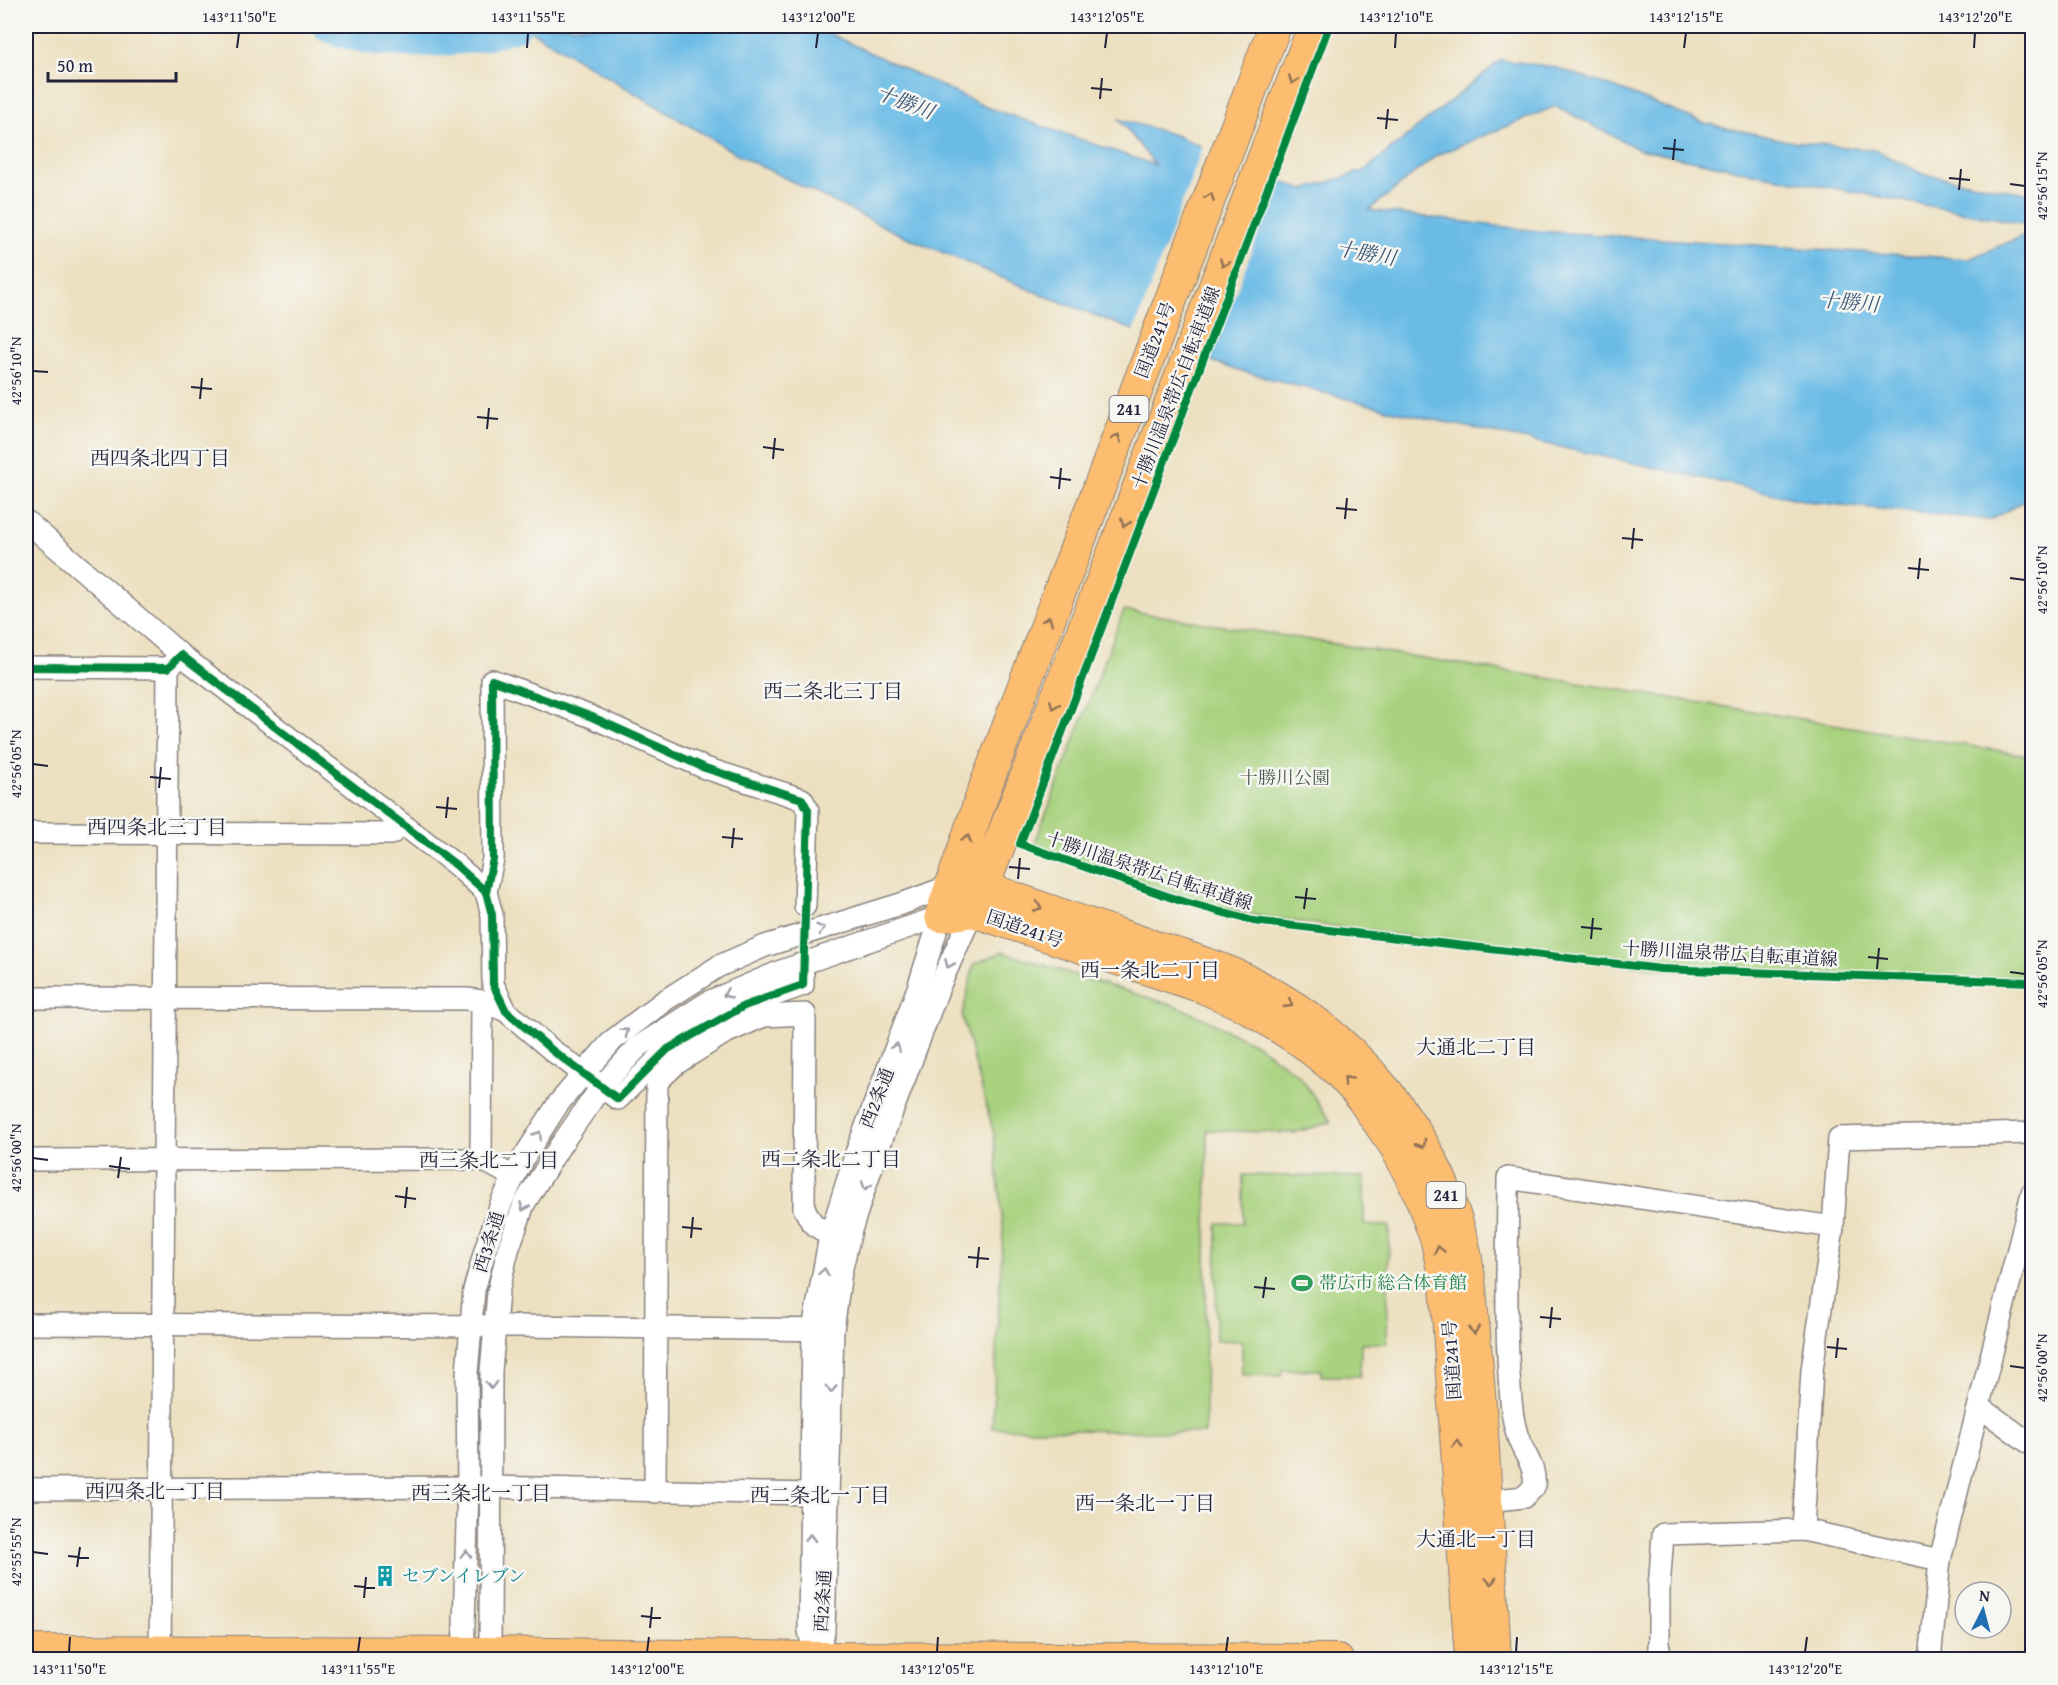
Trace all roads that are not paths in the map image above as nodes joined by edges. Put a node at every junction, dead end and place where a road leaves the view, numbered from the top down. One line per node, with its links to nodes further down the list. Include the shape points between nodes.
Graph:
1 (1275, 26): 9 (highway, 国道241号 / 241, one-way to 1, via 983,793)
2 (1314, 26): 11 (highway, 国道241号 / 241, one-way to 11)
3 (26, 521): 4 (street)
4 (175, 662): 5 (street); 6 (street); 8 (street)
5 (26, 667)
6 (403, 825): 8 (street, via 391,834); 10 (street)
7 (26, 833): 8 (street)
8 (166, 833): 16 (street)
9 (952, 885): 11 (highway); 13 (highway, 国道241号 / 241); 19 (street, 西3条通, one-way to 9, via 613,1040 719,966 765,946)
10 (486, 892): 12 (street, via 493,859 492,680 592,717 705,768 802,799 808,810); 18 (street, via 492,915 493,984)
11 (978, 899): 13 (highway, 国道241号 / 241); 35 (street, 西2条通, one-way to 35, via 939,987 858,1210); 44 (highway, 国道241号 / 241, one-way to 44, via 1201,963 1256,984 1315,1021 1378,1079 1432,1161 1462,1240 1478,1366); 52 (highway, 国道241号 / 241, one-way to 11, via 1446,1284 1437,1240 1420,1194 1396,1147 1337,1070 1304,1043 1246,1006)
12 (805, 906)
13 (941, 916): 20 (street, 西3条通, one-way to 20, via 781,971 708,1002 638,1047); 28 (street, 西2条通, one-way to 13)
14 (803, 974): 20 (street, via 803,985 744,1006 668,1049 618,1099)
15 (26, 998): 16 (street)
16 (166, 999): 17 (street); 24 (street)
17 (482, 1001): 18 (street); 22 (street)
18 (506, 1011): 19 (street)
19 (584, 1073): 20 (street); 25 (street, 西3条通, one-way to 19, via 558,1104)
20 (602, 1088): 33 (street, 西3条通, one-way to 33, via 524,1204 508,1250)
21 (2032, 1133): 27 (street, via 1839,1137)
22 (481, 1159): 24 (street); 25 (street)
23 (26, 1160): 24 (street)
24 (165, 1160): 31 (street)
25 (514, 1177): 32 (street, 西3条通, via 486,1247 474,1290)
26 (2032, 1192): 29 (street)
27 (1833, 1227): 44 (street, via 1508,1179 1511,1402 1520,1443 1535,1475 1534,1487 1524,1497); 45 (street, via 1812,1370)
28 (830, 1236): 34 (street, via 812,1223 804,1208 806,1014 764,1016 723,1034 677,1063 657,1082); 35 (street, 西2条通, one-way to 28)
29 (2025, 1259): 36 (street)
30 (26, 1324): 31 (street)
31 (164, 1325): 32 (street); 41 (street)
32 (470, 1326): 33 (street); 38 (street, 西3条通)
33 (494, 1326): 34 (street); 39 (street, 西3条通, one-way to 39)
34 (655, 1329): 35 (street); 42 (street)
35 (823, 1330): 43 (street, 西2条通); 50 (street, 西2条通, one-way to 50, via 824,1631)
36 (1980, 1407): 37 (street); 46 (street)
37 (2032, 1445)
38 (468, 1487): 39 (street); 41 (street); 49 (street, 西3条通, one-way to 38)
39 (490, 1487): 42 (street); 49 (street, 西3条通)
40 (26, 1489): 41 (street)
41 (163, 1490): 48 (street)
42 (655, 1492): 43 (street)
43 (810, 1494): 50 (street, 西2条通, one-way to 43, via 808,1631)
44 (1486, 1501): 53 (highway, 国道241号 / 241, one-way to 53)
45 (1803, 1530): 46 (street); 54 (street, via 1663,1534)
46 (1940, 1560): 55 (street)
47 (26, 1651): 48 (highway)
48 (160, 1656): 49 (highway)
49 (476, 1657): 50 (highway)
50 (816, 1659): 51 (highway)
51 (1337, 1659)
52 (1471, 1659)
53 (1495, 1659)
54 (1659, 1659)
55 (1930, 1659)

